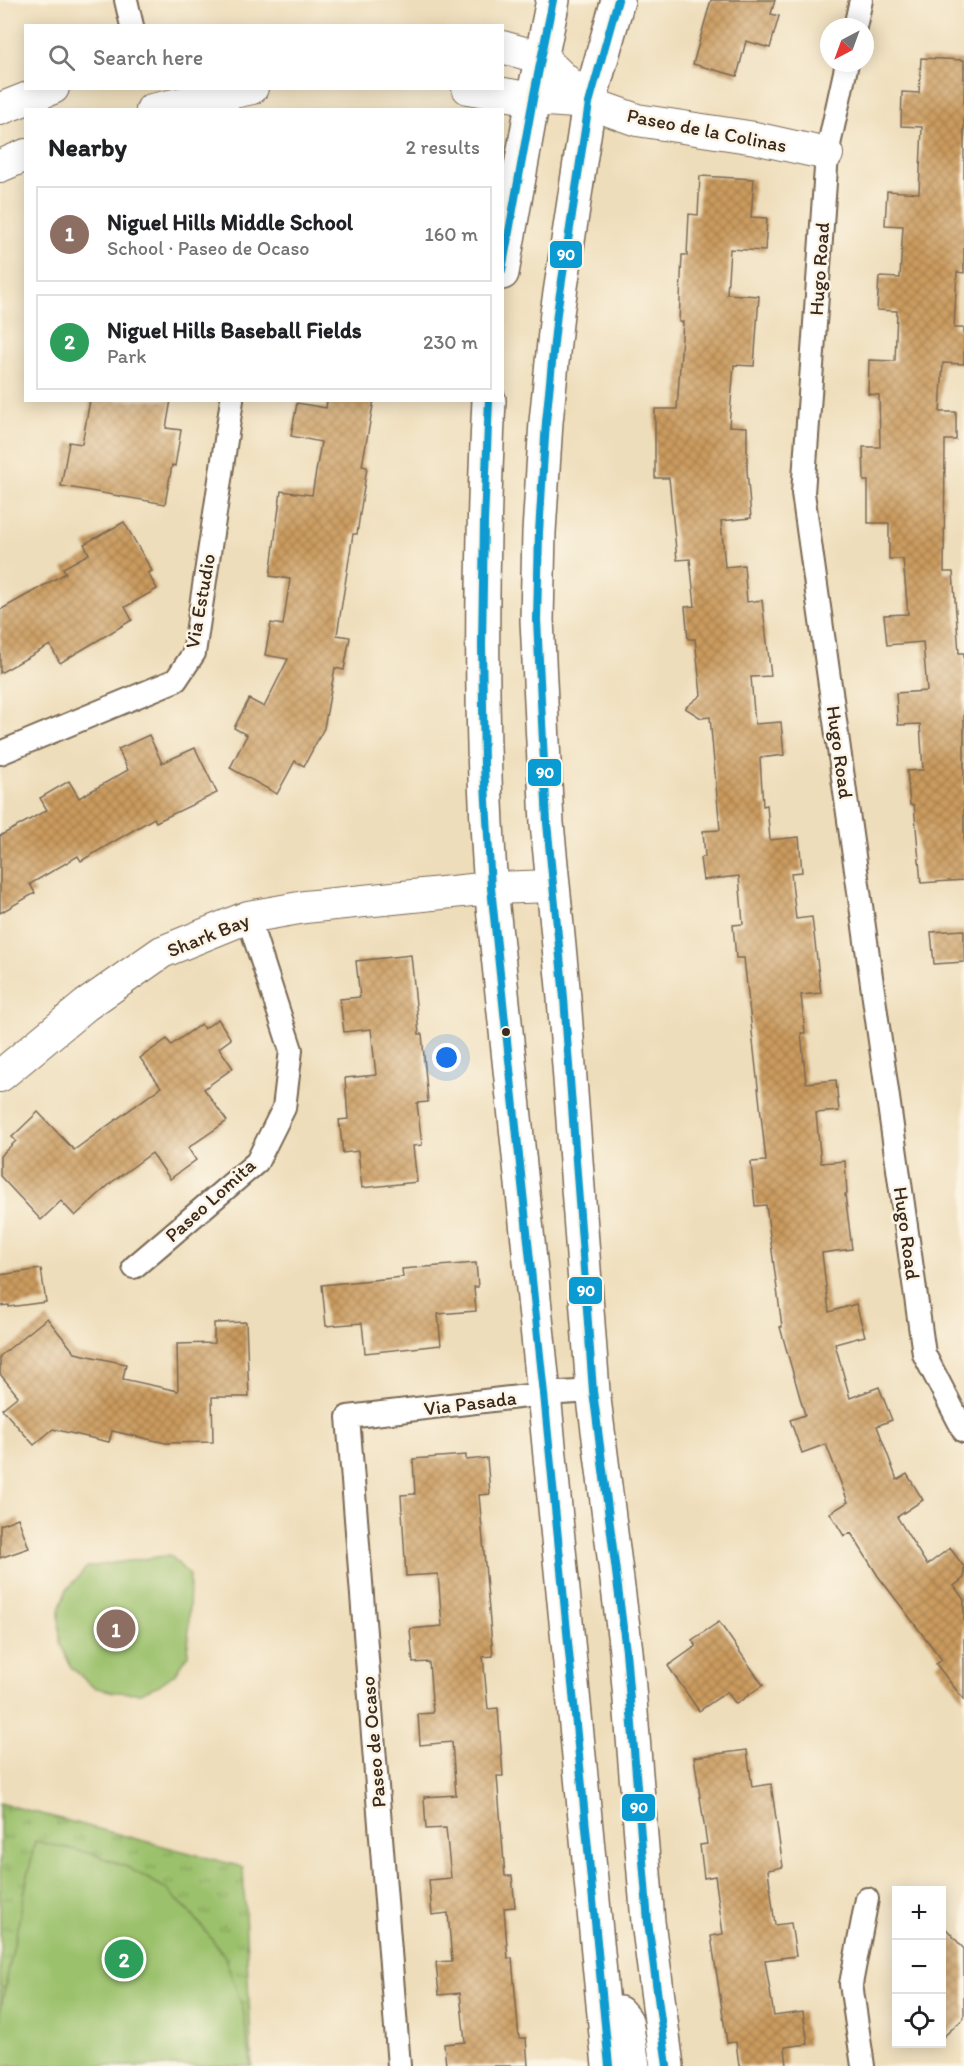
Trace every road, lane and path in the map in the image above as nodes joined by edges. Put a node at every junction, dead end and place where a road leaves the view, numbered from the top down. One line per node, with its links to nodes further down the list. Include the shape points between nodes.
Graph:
1 (126, 0): 6 (street)
2 (553, 0): 8 (main road)
3 (618, 0): 15 (main road)
4 (861, 0): 5 (street)
5 (857, 18)
6 (132, 24)
7 (504, 48): 8 (street)
8 (542, 57): 14 (main road); 15 (street, Paseo de la Colinas)
9 (845, 72): 19 (street, Hugo Road)
10 (48, 90): 18 (street)
11 (147, 90): 16 (street)
12 (243, 90): 17 (street)
13 (480, 90): 14 (street, Paseo de la Colinas)
14 (533, 99): 15 (street, Paseo de la Colinas); 22 (main road)
15 (589, 103): 19 (street, Paseo de la Colinas, via 637,120 755,138); 26 (main road, via 557,313 539,532 541,727)
16 (151, 108)
17 (161, 108)
18 (0, 109)
19 (827, 154): 34 (street, Hugo Road, via 803,493 924,1354)
20 (24, 156): 21 (street)
21 (0, 166)
22 (504, 262)
23 (232, 402): 25 (street, Via Estudio, via 194,653 176,680)
24 (489, 402): 27 (main road, via 482,610)
25 (0, 753)
26 (553, 886): 27 (street, Shark Bay); 31 (main road)
27 (491, 888): 28 (street, Shark Bay); 32 (main road)
28 (248, 916): 29 (street, Shark Bay, via 162,952 86,1005); 30 (street, Paseo Lomita, via 291,1050 284,1108 257,1162)
29 (0, 1076)
30 (134, 1267)
31 (593, 1391): 32 (street, Via Pasada); 40 (main road, via 626,1651 648,1922)
32 (544, 1394): 33 (street, Via Pasada); 36 (main road)
33 (348, 1417): 37 (street, Paseo de Ocaso)
34 (964, 1431)
35 (867, 1899): 41 (street, via 851,1984)
36 (602, 2004): 38 (main road); 39 (main road, via 615,2009 626,2021)
37 (399, 2066)
38 (609, 2066)
39 (633, 2066)
40 (667, 2066)
41 (862, 2066)

